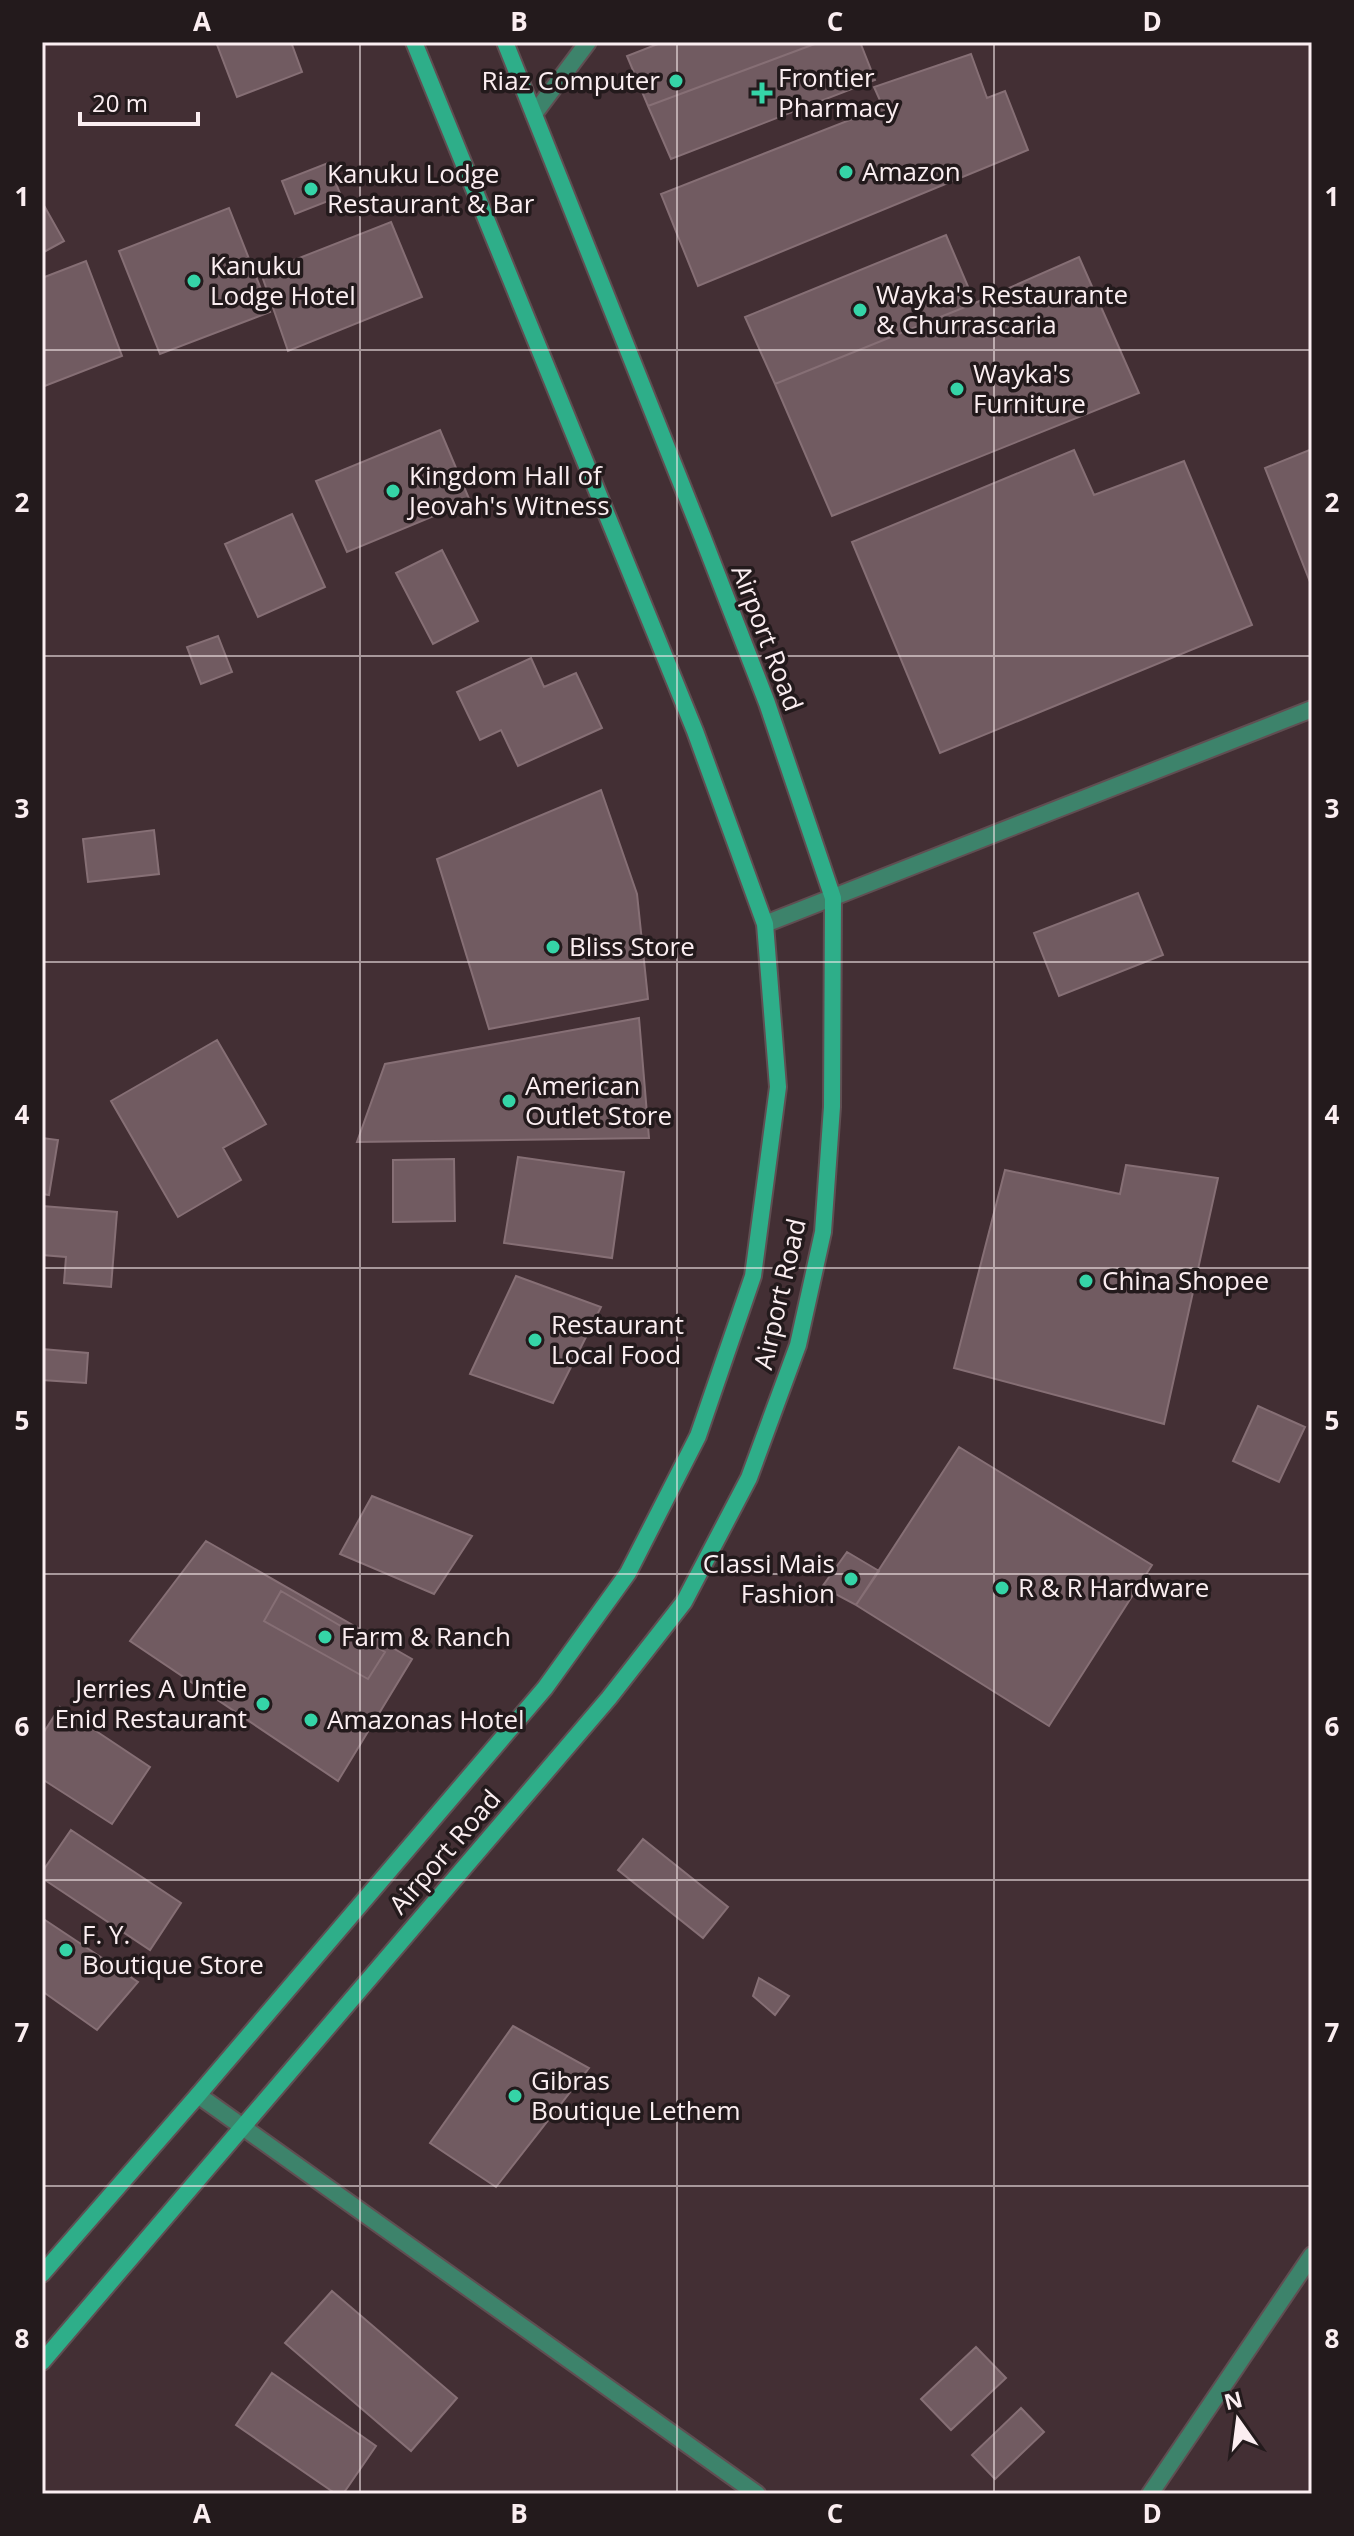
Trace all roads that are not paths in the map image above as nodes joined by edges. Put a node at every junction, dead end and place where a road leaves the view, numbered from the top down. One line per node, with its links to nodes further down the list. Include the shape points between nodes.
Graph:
1 (414, 42): 7 (street, Airport Road, via 695,731)
2 (505, 42): 4 (street, Airport Road)
3 (588, 42): 4 (street)
4 (534, 114): 6 (street, Airport Road, via 756,675)
5 (1312, 709): 6 (street)
6 (833, 898): 7 (street); 9 (street, Airport Road, via 832,1107 823,1232 798,1345 749,1478 684,1602 609,1698)
7 (765, 924): 8 (street, Airport Road, via 778,1087 753,1276 698,1436 628,1573 545,1688)
8 (198, 2095): 9 (street); 11 (street, Airport Road)
9 (241, 2126): 12 (street, Airport Road); 13 (street)
10 (1312, 2255): 14 (street)
11 (42, 2274)
12 (42, 2362)
13 (757, 2494)
14 (1150, 2494)

